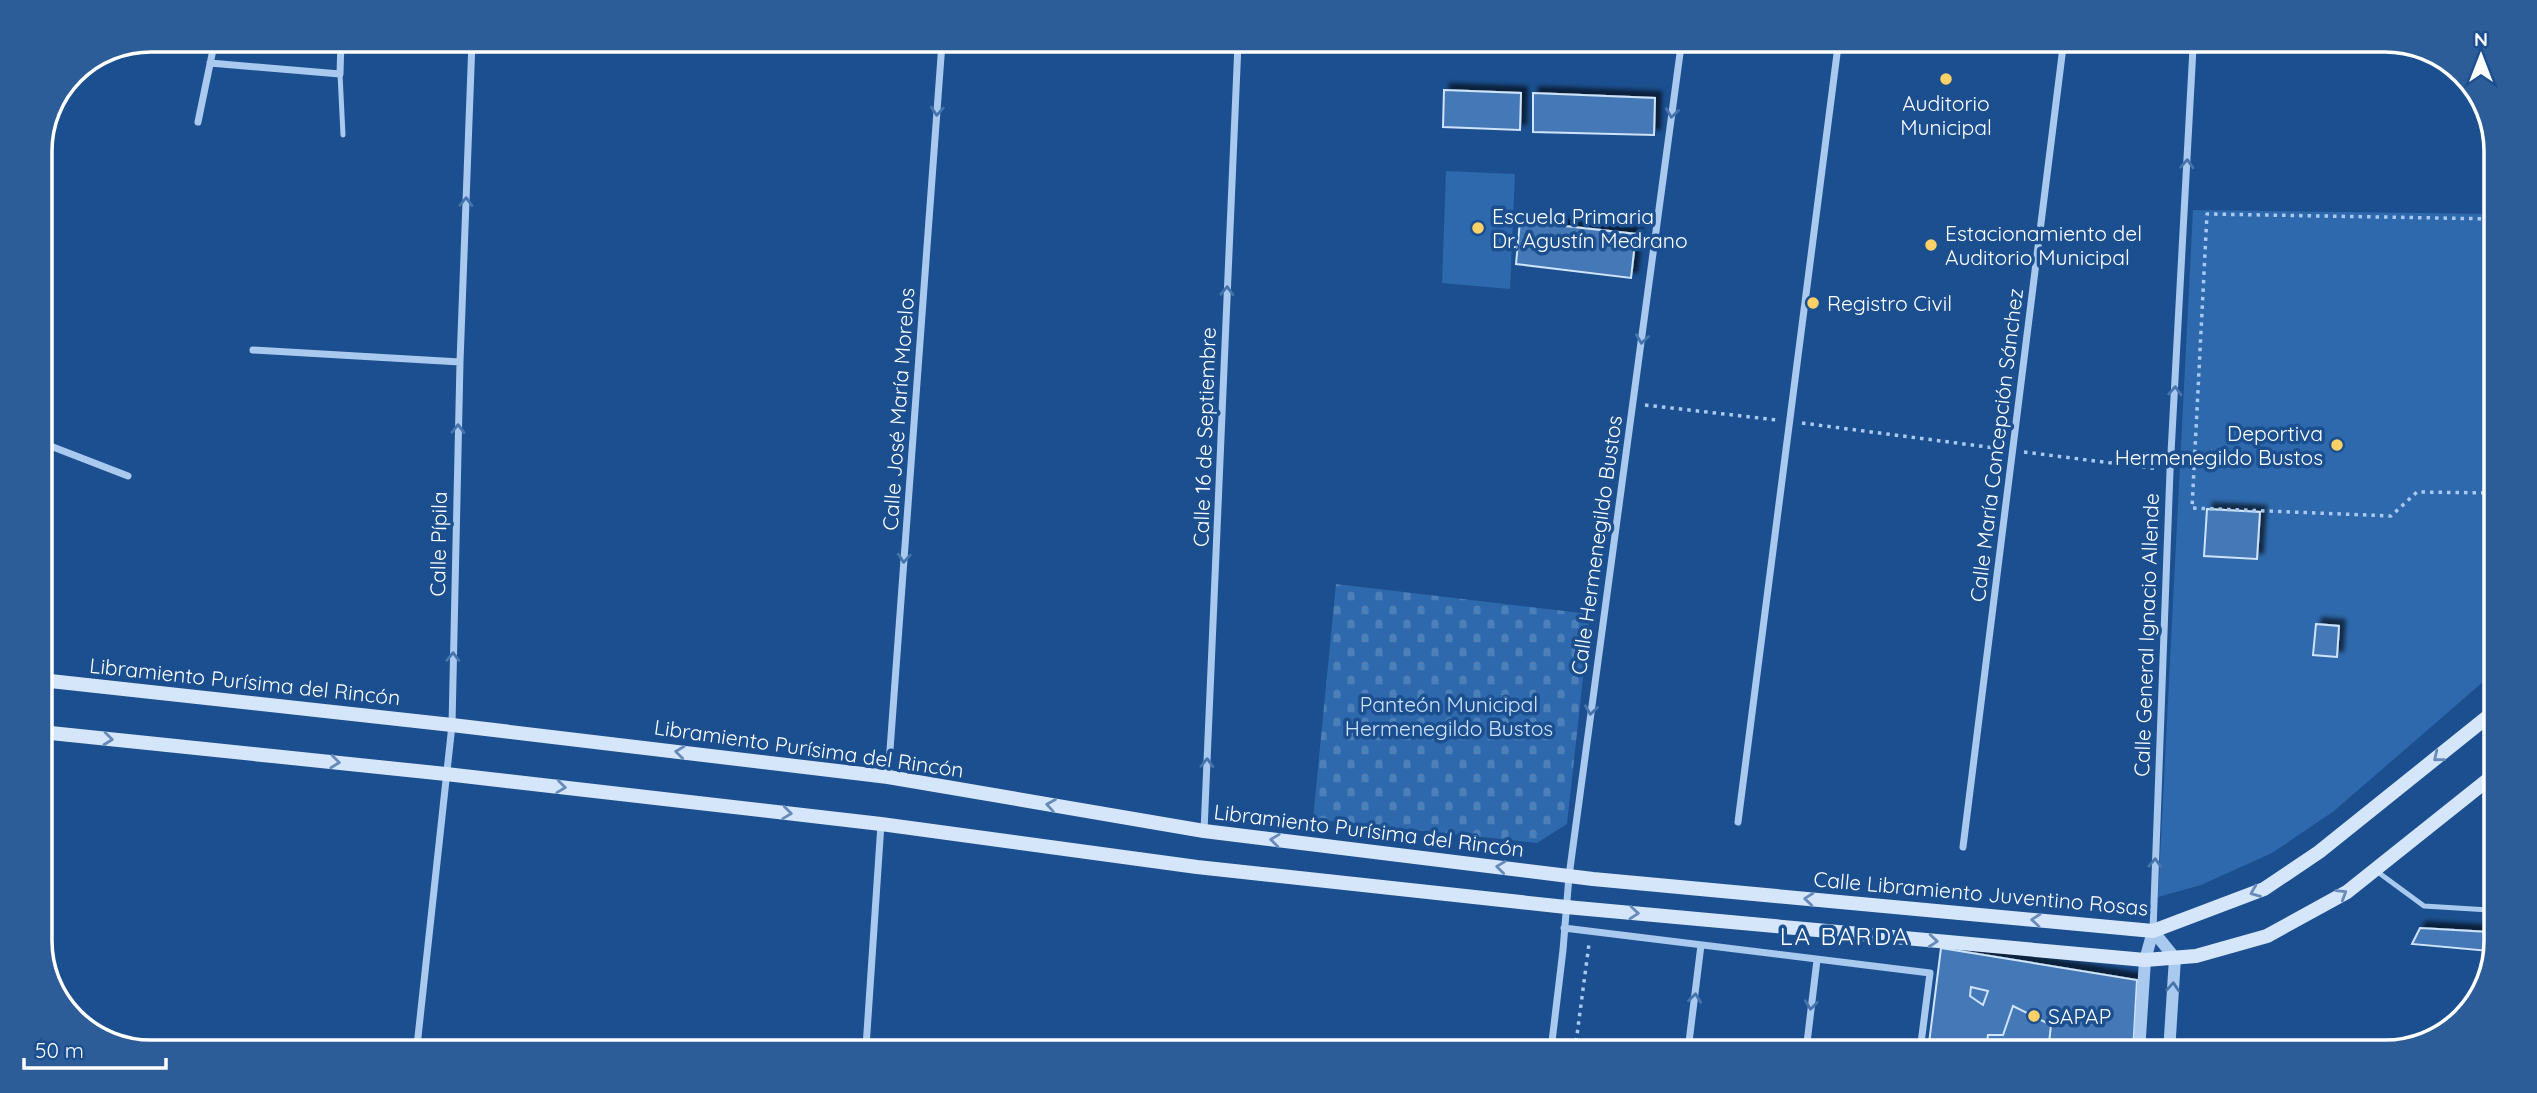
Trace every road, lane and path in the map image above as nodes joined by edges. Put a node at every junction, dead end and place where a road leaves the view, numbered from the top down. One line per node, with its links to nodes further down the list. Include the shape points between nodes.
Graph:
1 (212, 52): 10 (street)
2 (341, 52): 11 (street)
3 (472, 52): 16 (street, Calle Pípila, one-way to 3)
4 (941, 52): 29 (street, Calle José María Morelos, one-way to 29)
5 (1238, 52): 33 (street, Calle 16 de Septiembre, one-way to 5)
6 (1680, 52): 17 (street, Calle Hermenegildo Bustos, one-way to 17)
7 (1837, 52): 18 (street)
8 (2062, 52): 20 (street, Calle María Concepción Sánchez)
9 (2193, 52): 21 (street, Calle General Ignacio Allende, one-way to 9)
10 (210, 62): 11 (street); 12 (street)
11 (340, 74): 13 (lane)
12 (198, 122)
13 (343, 135)
14 (2484, 219): 23 (path, via 2207,214 2192,508 2391,516 2417,492)
15 (253, 349): 16 (street)
16 (460, 362): 26 (street, Calle Pípila, one-way to 16)
17 (1633, 404): 18 (path); 36 (street, Calle Hermenegildo Bustos, one-way to 36)
18 (1790, 421): 20 (path); 31 (street)
19 (53, 447): 22 (street)
20 (2013, 450): 21 (path); 34 (street, Calle María Concepción Sánchez)
21 (2170, 471): 40 (street, Calle General Ignacio Allende, one-way to 21)
22 (128, 476)
23 (2484, 493)
24 (53, 681): 26 (main road, Libramiento Purísima del Rincón)
25 (2484, 720): 40 (main road, Calle Libramiento Juventino Rosas, one-way to 40, via 2319,852 2264,889)
26 (452, 725): 28 (street, Calle Pípila); 29 (main road, Libramiento Purísima del Rincón, one-way to 26)
27 (53, 733): 28 (main road, one-way to 28)
28 (446, 774): 32 (main road, one-way to 32); 46 (street, Calle Pípila)
29 (888, 777): 33 (main road, Libramiento Purísima del Rincón, one-way to 29)
30 (2484, 783): 35 (main road)
31 (1738, 822)
32 (881, 824): 37 (main road, via 1197,867); 47 (street)
33 (1204, 831): 36 (main road, Libramiento Purísima del Rincón, one-way to 33)
34 (1964, 847)
35 (2375, 870): 38 (lane, via 2424,906); 43 (main road, one-way to 35, via 2267,936 2347,892)
36 (1569, 876): 37 (street, Calle Hermenegildo Bustos); 40 (main road, Calle Libramiento Juventino Rosas, one-way to 36)
37 (1566, 908): 39 (street, Calle Hermenegildo Bustos); 45 (main road, one-way to 45)
38 (2484, 909)
39 (1564, 928): 41 (street); 48 (street, Calle Hermenegildo Bustos)
40 (2153, 931): 43 (street); 45 (street)
41 (1591, 932): 42 (street); 49 (path)
42 (1701, 945): 44 (street); 50 (street, one-way to 42)
43 (2175, 958): 45 (main road); 54 (street, one-way to 43)
44 (1817, 960): 51 (street, one-way to 51); 52 (street, via 1930,974)
45 (2145, 960): 53 (street)
46 (418, 1040)
47 (866, 1040)
48 (1552, 1040)
49 (1576, 1040)
50 (1689, 1040)
51 (1807, 1040)
52 (1921, 1040)
53 (2140, 1040)
54 (2170, 1040)

